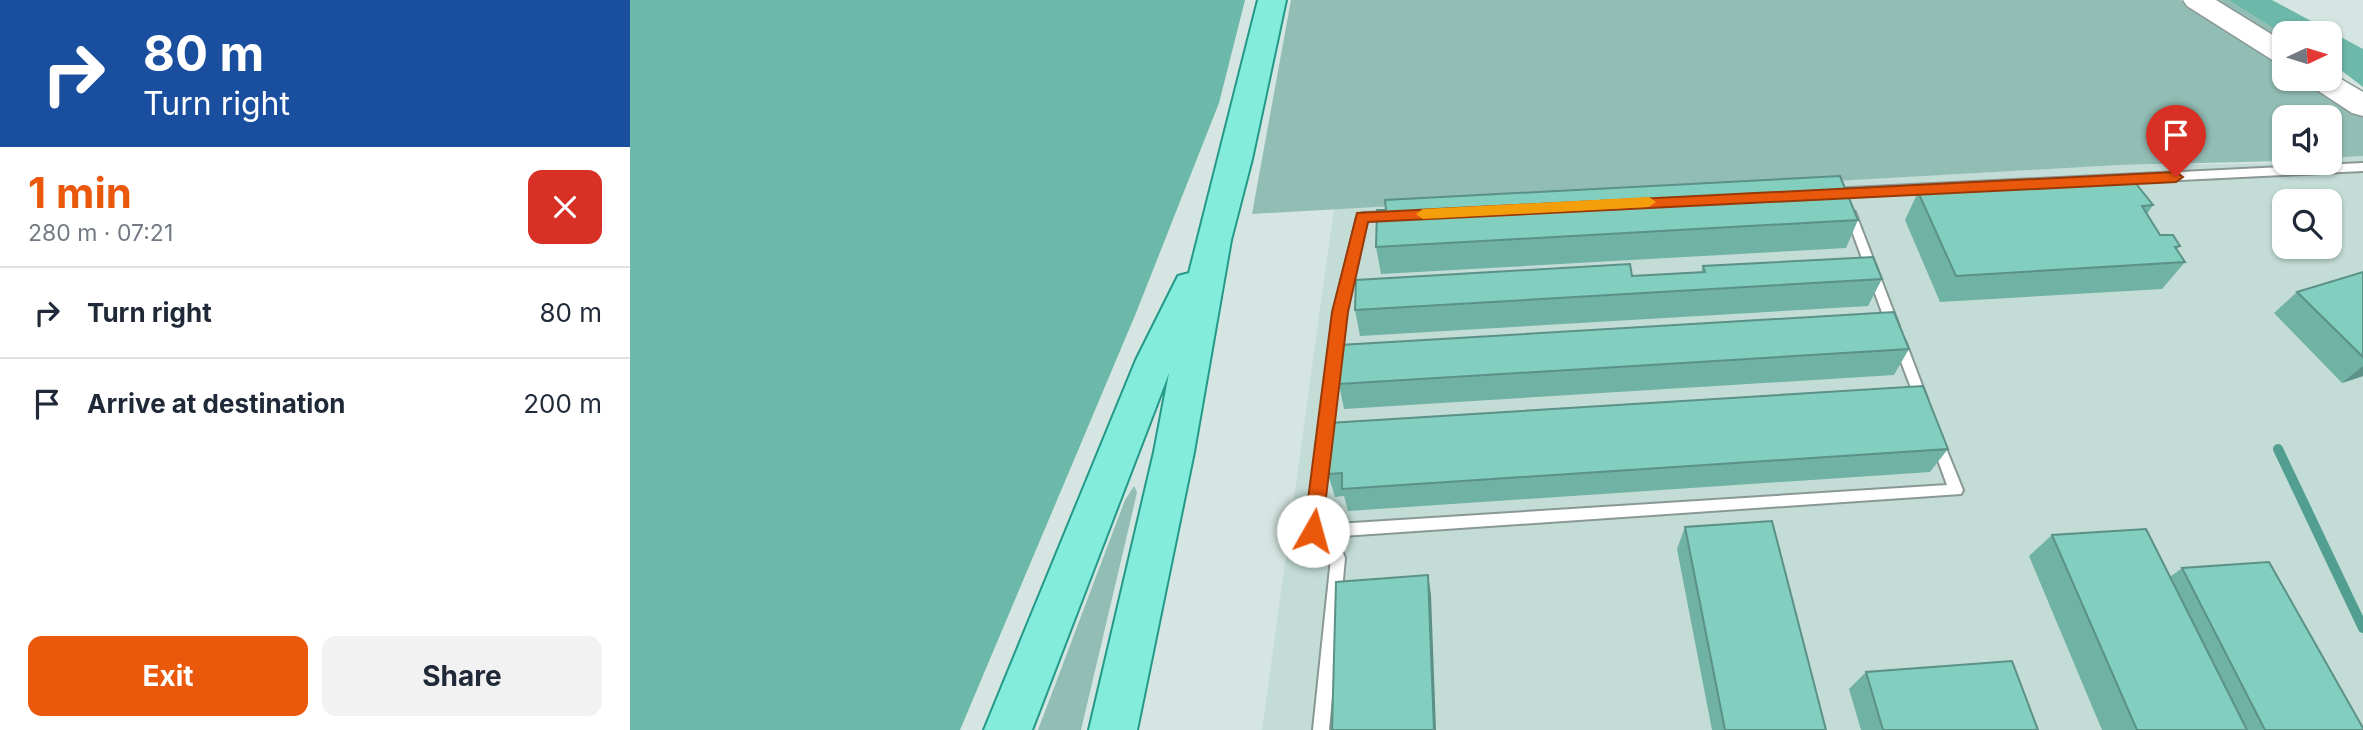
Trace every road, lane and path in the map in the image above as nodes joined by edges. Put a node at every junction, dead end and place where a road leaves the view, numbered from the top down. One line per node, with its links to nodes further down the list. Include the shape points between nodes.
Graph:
1 (1272, 0): 10 (main road)
2 (2197, 0): 3 (street)
3 (2272, 47)
4 (2340, 91): 5 (street)
5 (2363, 106)
6 (2363, 167): 7 (lane)
7 (1842, 192): 8 (lane); 9 (lane, via 1956,490 1313,531 1340,312 1362,217)
8 (1815, 193)
9 (1404, 215)
10 (1213, 240): 12 (main road, via 1155,360); 13 (main road, via 1174,452)
11 (1338, 558): 14 (lane)
12 (1008, 730)
13 (1113, 730)
14 (1321, 730)

